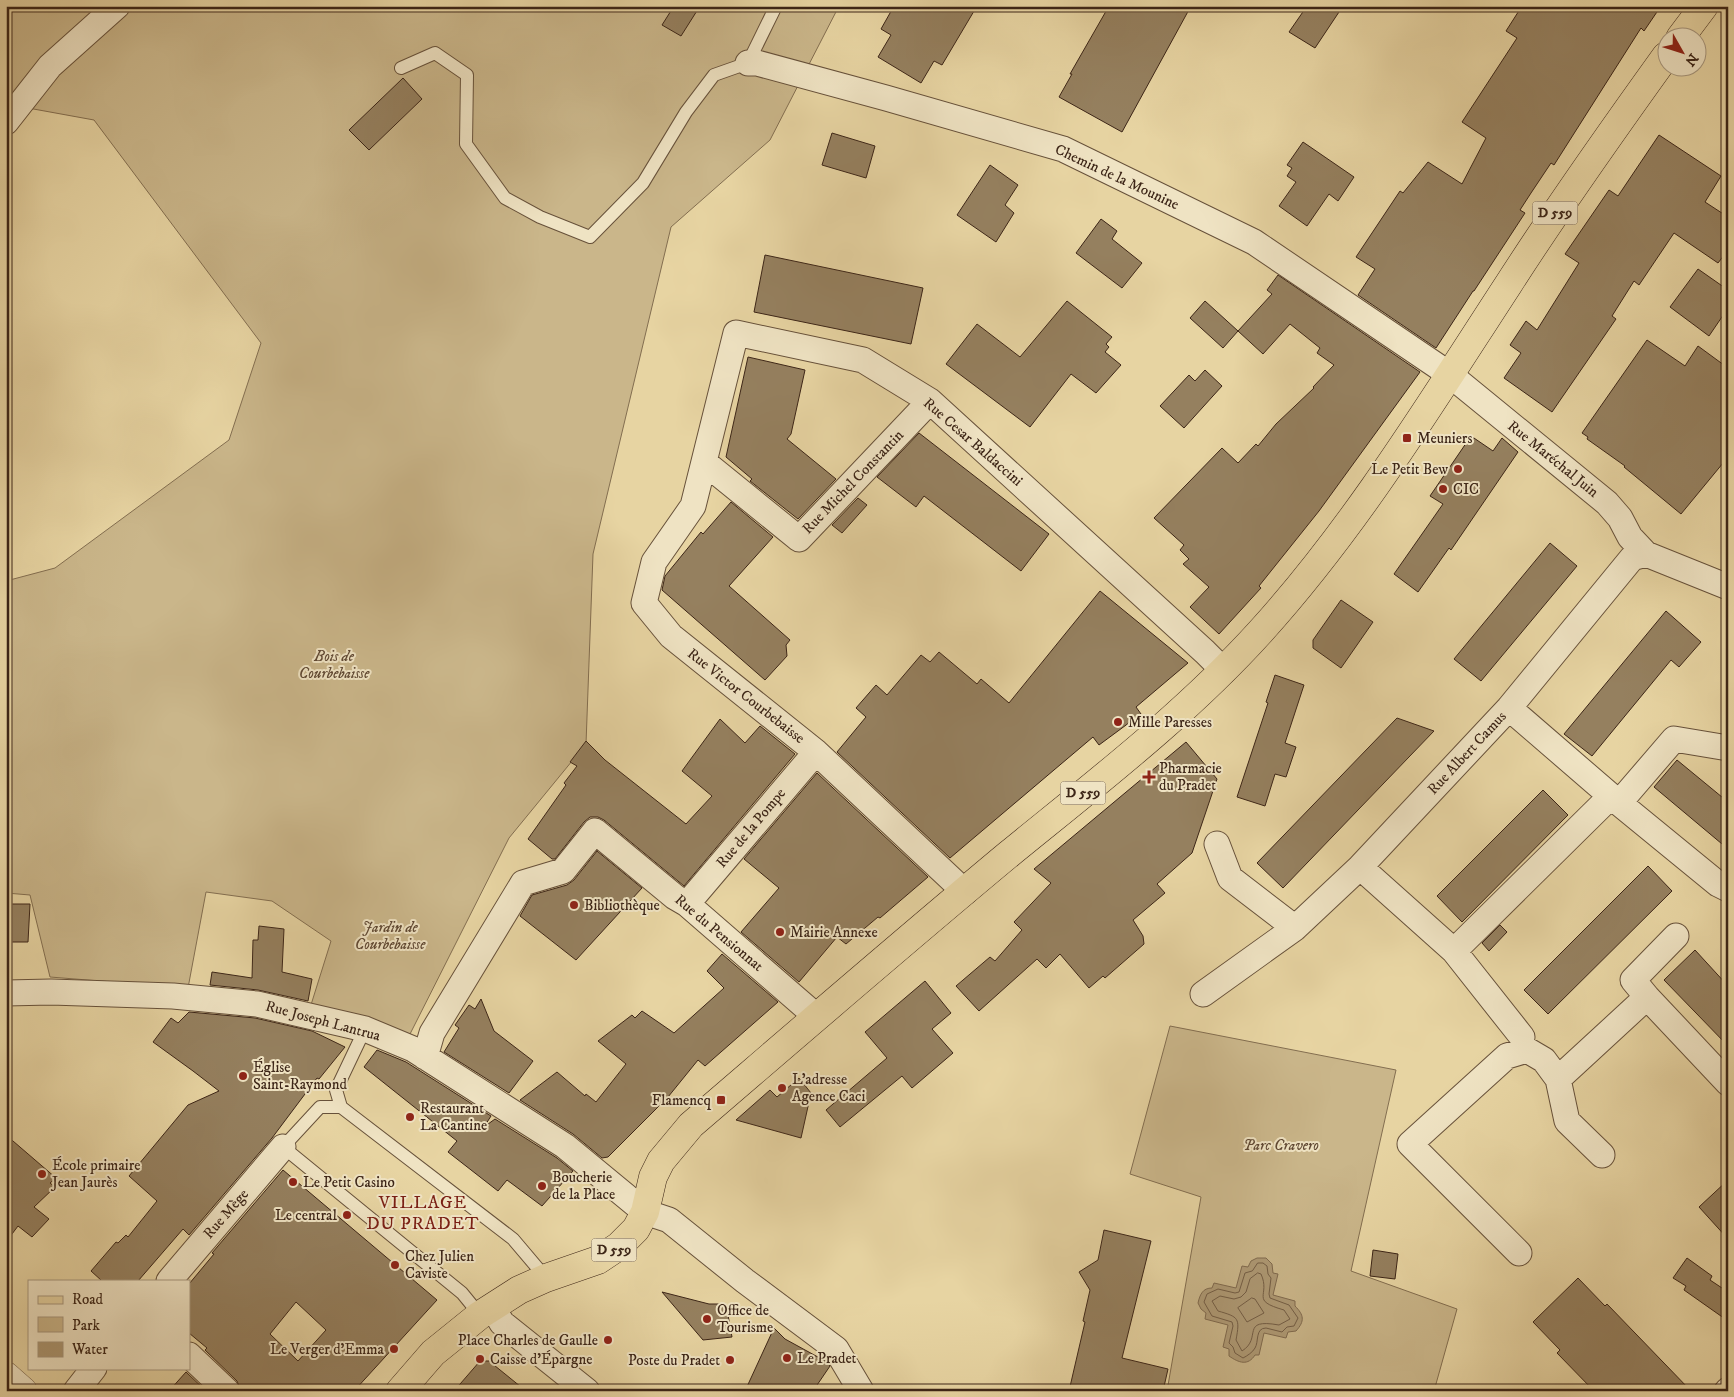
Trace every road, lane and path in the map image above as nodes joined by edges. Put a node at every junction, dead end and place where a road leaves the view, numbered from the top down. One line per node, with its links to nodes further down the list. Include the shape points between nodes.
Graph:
1 (117, 6): 8 (street, via 50,66)
2 (776, 6): 5 (lane)
3 (1704, 6): 4 (main road)
4 (1688, 28)
5 (748, 63): 6 (lane, via 714,75 686,112 643,183 590,237 540,217 505,198 466,144 467,75 436,53); 9 (street, Chemin de la Mounine, via 886,98 1063,149 1254,242)
6 (401, 68)
7 (1656, 70): 9 (main road, D 559, via 1576,182)
8 (6, 122)
9 (1450, 374): 12 (street, Rue Maréchal Juin, via 1607,503); 14 (main road, D 559, via 1318,562)
10 (930, 401): 11 (street, Rue Michel Constantin, via 798,539); 11 (street, Rue Cesar Baldaccini, via 863,360 736,333); 14 (street, Rue Cesar Baldaccini)
11 (704, 462): 17 (street, Rue Victor Courbebaisse, via 693,506 654,562 644,603 671,636)
12 (1646, 554): 13 (street); 15 (street, Rue Albert Camus, via 1632,558)
13 (1728, 587)
14 (1224, 671): 22 (main road, D 559, via 1167,724)
15 (1509, 708): 18 (street); 20 (street, Rue Albert Camus)
16 (1728, 748): 18 (street, via 1674,739)
17 (816, 752): 22 (street, Rue Victor Courbebaisse); 23 (street, Rue de la Pompe)
18 (1615, 799): 21 (street); 26 (street)
19 (1217, 844): 24 (street, via 1230,878)
20 (1360, 867): 24 (street, Rue Albert Camus); 26 (street)
21 (1728, 889)
22 (964, 892): 30 (main road, D 559)
23 (687, 904): 30 (street, Rue du Pensionnat); 33 (street, Rue du Pensionnat, via 595,831 563,871 523,883)
24 (1295, 928): 28 (street, Rue Albert Camus)
25 (1676, 936): 29 (street, via 1633,980)
26 (1454, 951): 32 (street)
27 (6, 993): 31 (street, Rue Joseph Lantrua, via 173,996 257,1004)
28 (1203, 994)
29 (1647, 997): 34 (street); 35 (street)
30 (817, 1017): 39 (main road, D 559, via 691,1125 661,1161 653,1177)
31 (365, 1029): 33 (street, Rue Joseph Lantrua); 36 (lane, via 336,1090)
32 (1525, 1043): 34 (street, via 1544,1060); 40 (street, via 1410,1144)
33 (419, 1053): 39 (street, Rue Joseph Lantrua, via 565,1146)
34 (1558, 1079): 38 (street, via 1567,1121)
35 (1728, 1083)
36 (341, 1107): 37 (lane, via 320,1107); 41 (lane, via 513,1239)
37 (283, 1147): 42 (street, Rue Mège); 43 (lane)
38 (1602, 1155)
39 (645, 1212): 41 (main road, D 559, via 636,1229 612,1251 598,1260); 52 (street, via 669,1220 745,1282 836,1349)
40 (1519, 1253)
41 (546, 1278): 43 (main road, D 559)
42 (169, 1280)
43 (486, 1311): 50 (main road, D 559, via 433,1353); 51 (street)
44 (190, 1356): 49 (street)
45 (92, 1370): 48 (street)
46 (6, 1376): 47 (street)
47 (23, 1391)
48 (76, 1391)
49 (227, 1391)
50 (400, 1391)
51 (587, 1391)
52 (861, 1391)

